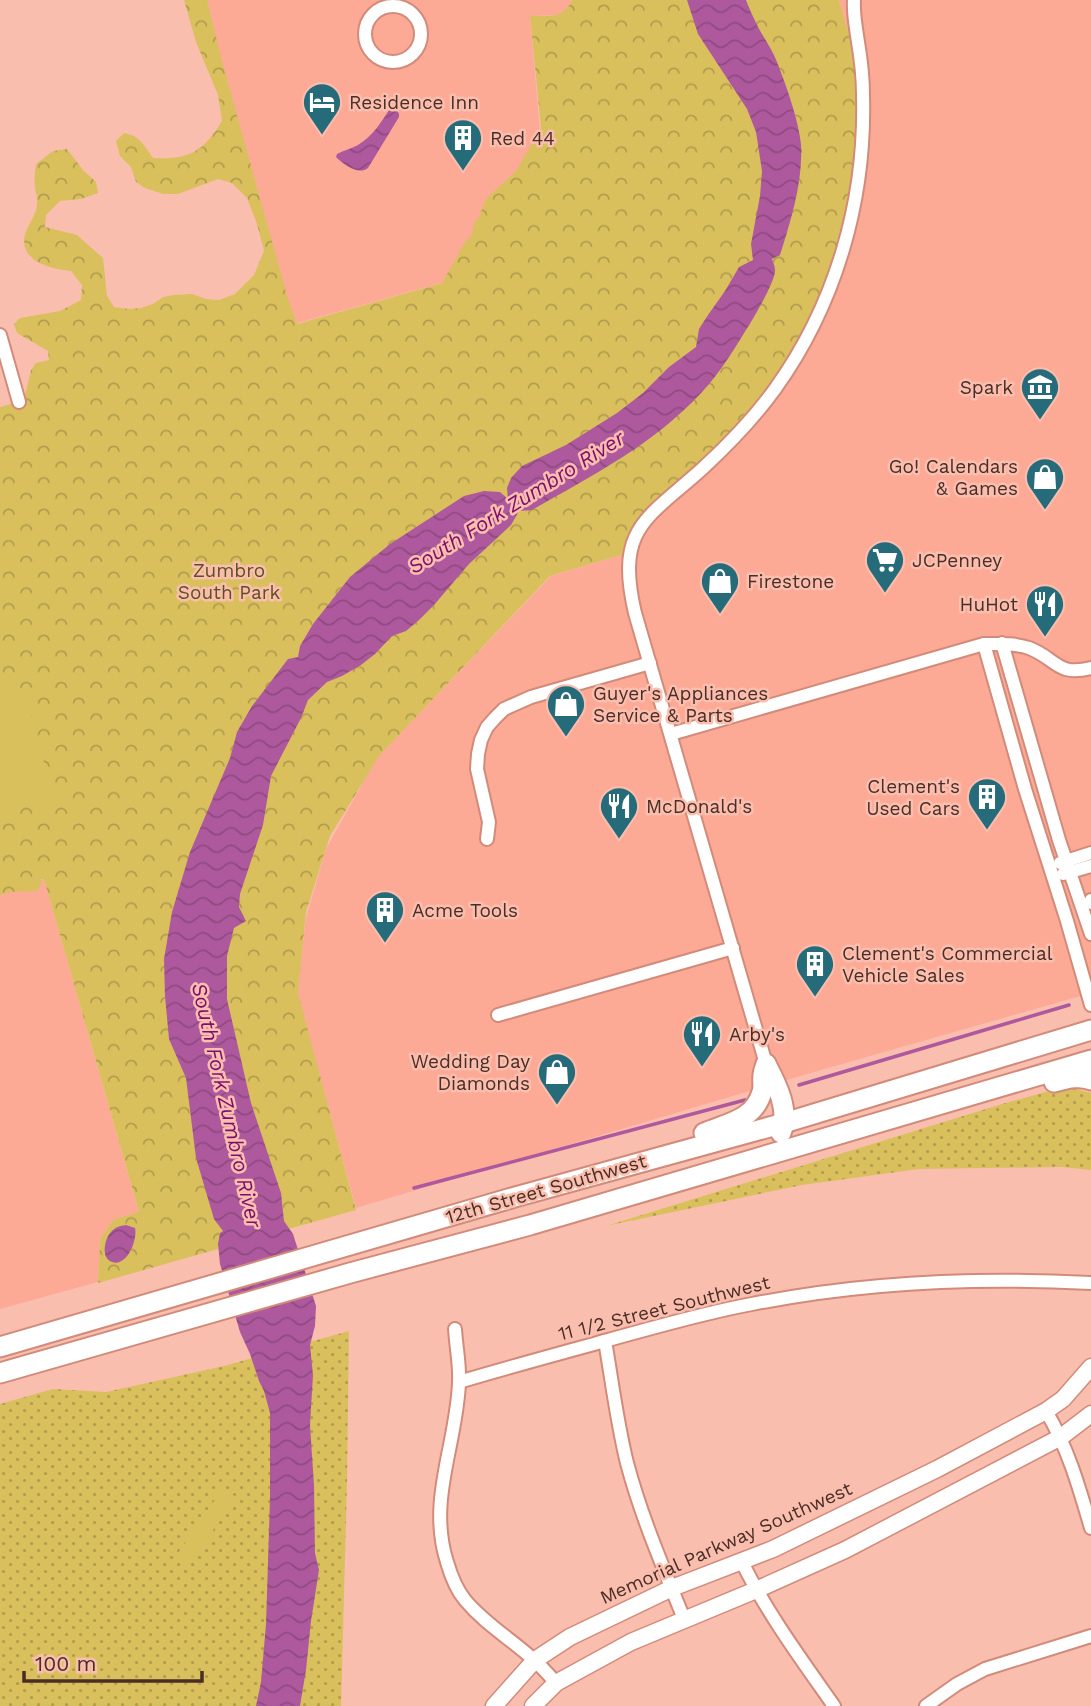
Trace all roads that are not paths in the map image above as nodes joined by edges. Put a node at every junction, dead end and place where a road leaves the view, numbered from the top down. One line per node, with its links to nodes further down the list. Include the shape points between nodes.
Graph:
1 (370, 0): 4 (street)
2 (854, 0): 9 (street, via 863,94 862,159 840,257 825,300 774,390 725,448 659,504 639,529 629,574)
3 (401, 4): 4 (street); 4 (street, via 416,18 421,34 411,55 396,62 378,58 367,45 365,28)
4 (373, 14)
5 (0, 335): 6 (street)
6 (19, 402)
7 (1002, 643): 8 (street); 10 (street, via 1031,649 1066,671); 14 (street)
8 (984, 644): 11 (street); 16 (street)
9 (650, 663): 11 (street); 12 (street, via 531,697 495,718 487,727 477,769 489,822)
10 (1091, 668)
11 (671, 734): 18 (street)
12 (487, 839)
13 (1091, 853): 14 (street)
14 (1069, 866): 15 (street); 16 (street); 17 (street)
15 (1091, 866)
16 (1051, 872): 19 (street)
17 (1091, 933)
18 (733, 948): 20 (street); 23 (street)
19 (1091, 1006)
20 (498, 1015)
21 (1091, 1030): 27 (main road, 12th Street Southwest)
22 (1091, 1060): 24 (main road, 12th Street Southwest)
23 (766, 1064): 26 (main road); 29 (main road, via 761,1096 748,1115)
24 (1026, 1078): 25 (main road, via 1045,1083); 30 (main road, 12th Street Southwest)
25 (1091, 1080)
26 (779, 1088): 27 (main road, via 797,1105 841,1098); 28 (main road)
27 (856, 1101): 28 (main road, 12th Street Southwest)
28 (784, 1123): 29 (main road, 12th Street Southwest); 30 (main road, via 774,1140)
29 (636, 1163): 34 (main road, 12th Street Southwest)
30 (695, 1176): 36 (main road, 12th Street Southwest)
31 (1091, 1283): 33 (street, 11 1/2 Street Southwest, via 948,1282 853,1289 753,1304)
32 (455, 1329): 37 (street)
33 (606, 1341): 37 (street, 11 1/2 Street Southwest); 43 (street, via 627,1464)
34 (0, 1347)
35 (1091, 1367): 38 (street, Memorial Parkway Southwest)
36 (0, 1373)
37 (459, 1382): 47 (street, via 440,1506 444,1552 463,1599)
38 (1046, 1411): 40 (street); 42 (street, Memorial Parkway Southwest)
39 (1091, 1414): 40 (street)
40 (1061, 1437): 41 (street); 44 (street, via 845,1550)
41 (1091, 1528)
42 (742, 1562): 43 (street, Memorial Parkway Southwest); 44 (street)
43 (671, 1588): 45 (street); 47 (street, Memorial Parkway Southwest, via 570,1637)
44 (756, 1590): 45 (street); 51 (street)
45 (684, 1619): 48 (street)
46 (1091, 1636): 52 (street, via 985,1669)
47 (535, 1660): 48 (street); 49 (street, Memorial Parkway Southwest)
48 (556, 1683): 50 (street)
49 (494, 1706)
50 (533, 1706)
51 (834, 1706)
52 (926, 1706)

